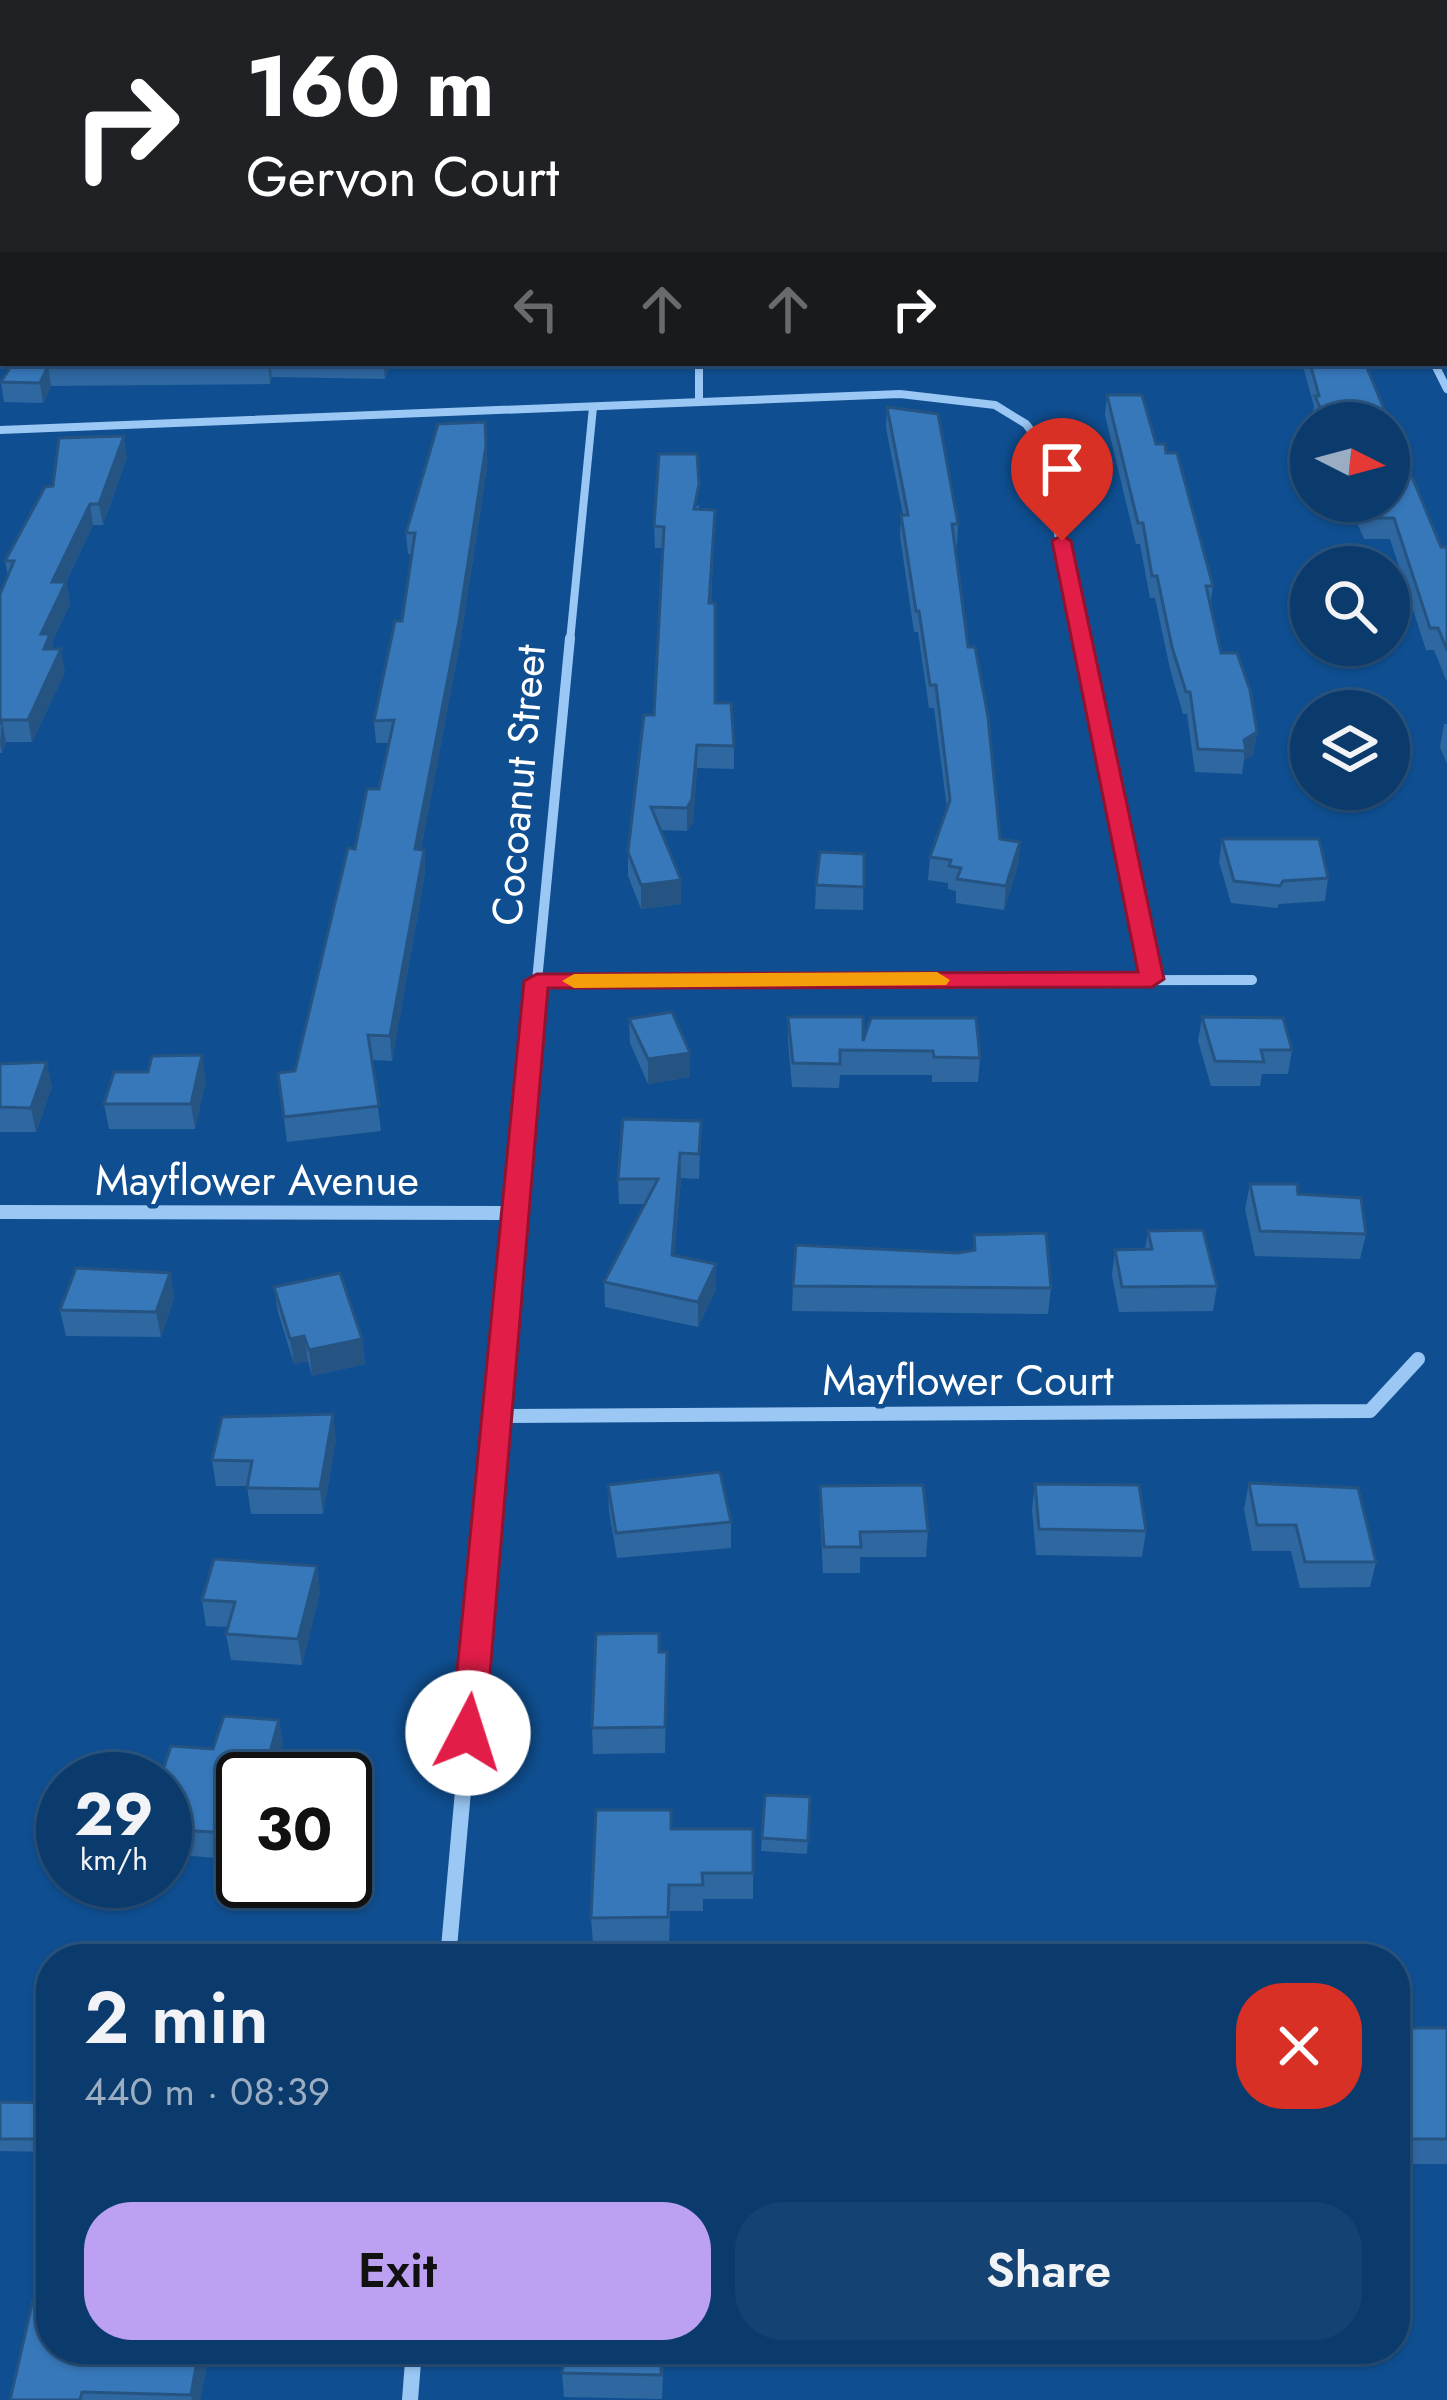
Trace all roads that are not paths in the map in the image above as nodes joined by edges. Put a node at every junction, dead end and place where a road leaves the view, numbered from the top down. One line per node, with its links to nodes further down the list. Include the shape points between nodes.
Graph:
1 (699, 366): 2 (street)
2 (699, 402): 3 (street); 5 (street, via 958,397 1004,405 1028,421 1053,497)
3 (593, 407): 4 (street); 7 (street, Cocoanut Street)
4 (2, 434)
5 (1152, 979): 6 (street); 7 (street)
6 (1252, 980)
7 (537, 981): 9 (street, Cocoanut Street)
8 (0, 1212): 9 (street, Mayflower Avenue)
9 (514, 1214): 11 (street, Cocoanut Street)
10 (1418, 1359): 11 (street, Mayflower Court, via 1370,1411)
11 (496, 1416): 12 (street, Cocoanut Street)
12 (449, 1944)
13 (413, 2364): 14 (street)
14 (410, 2400)

